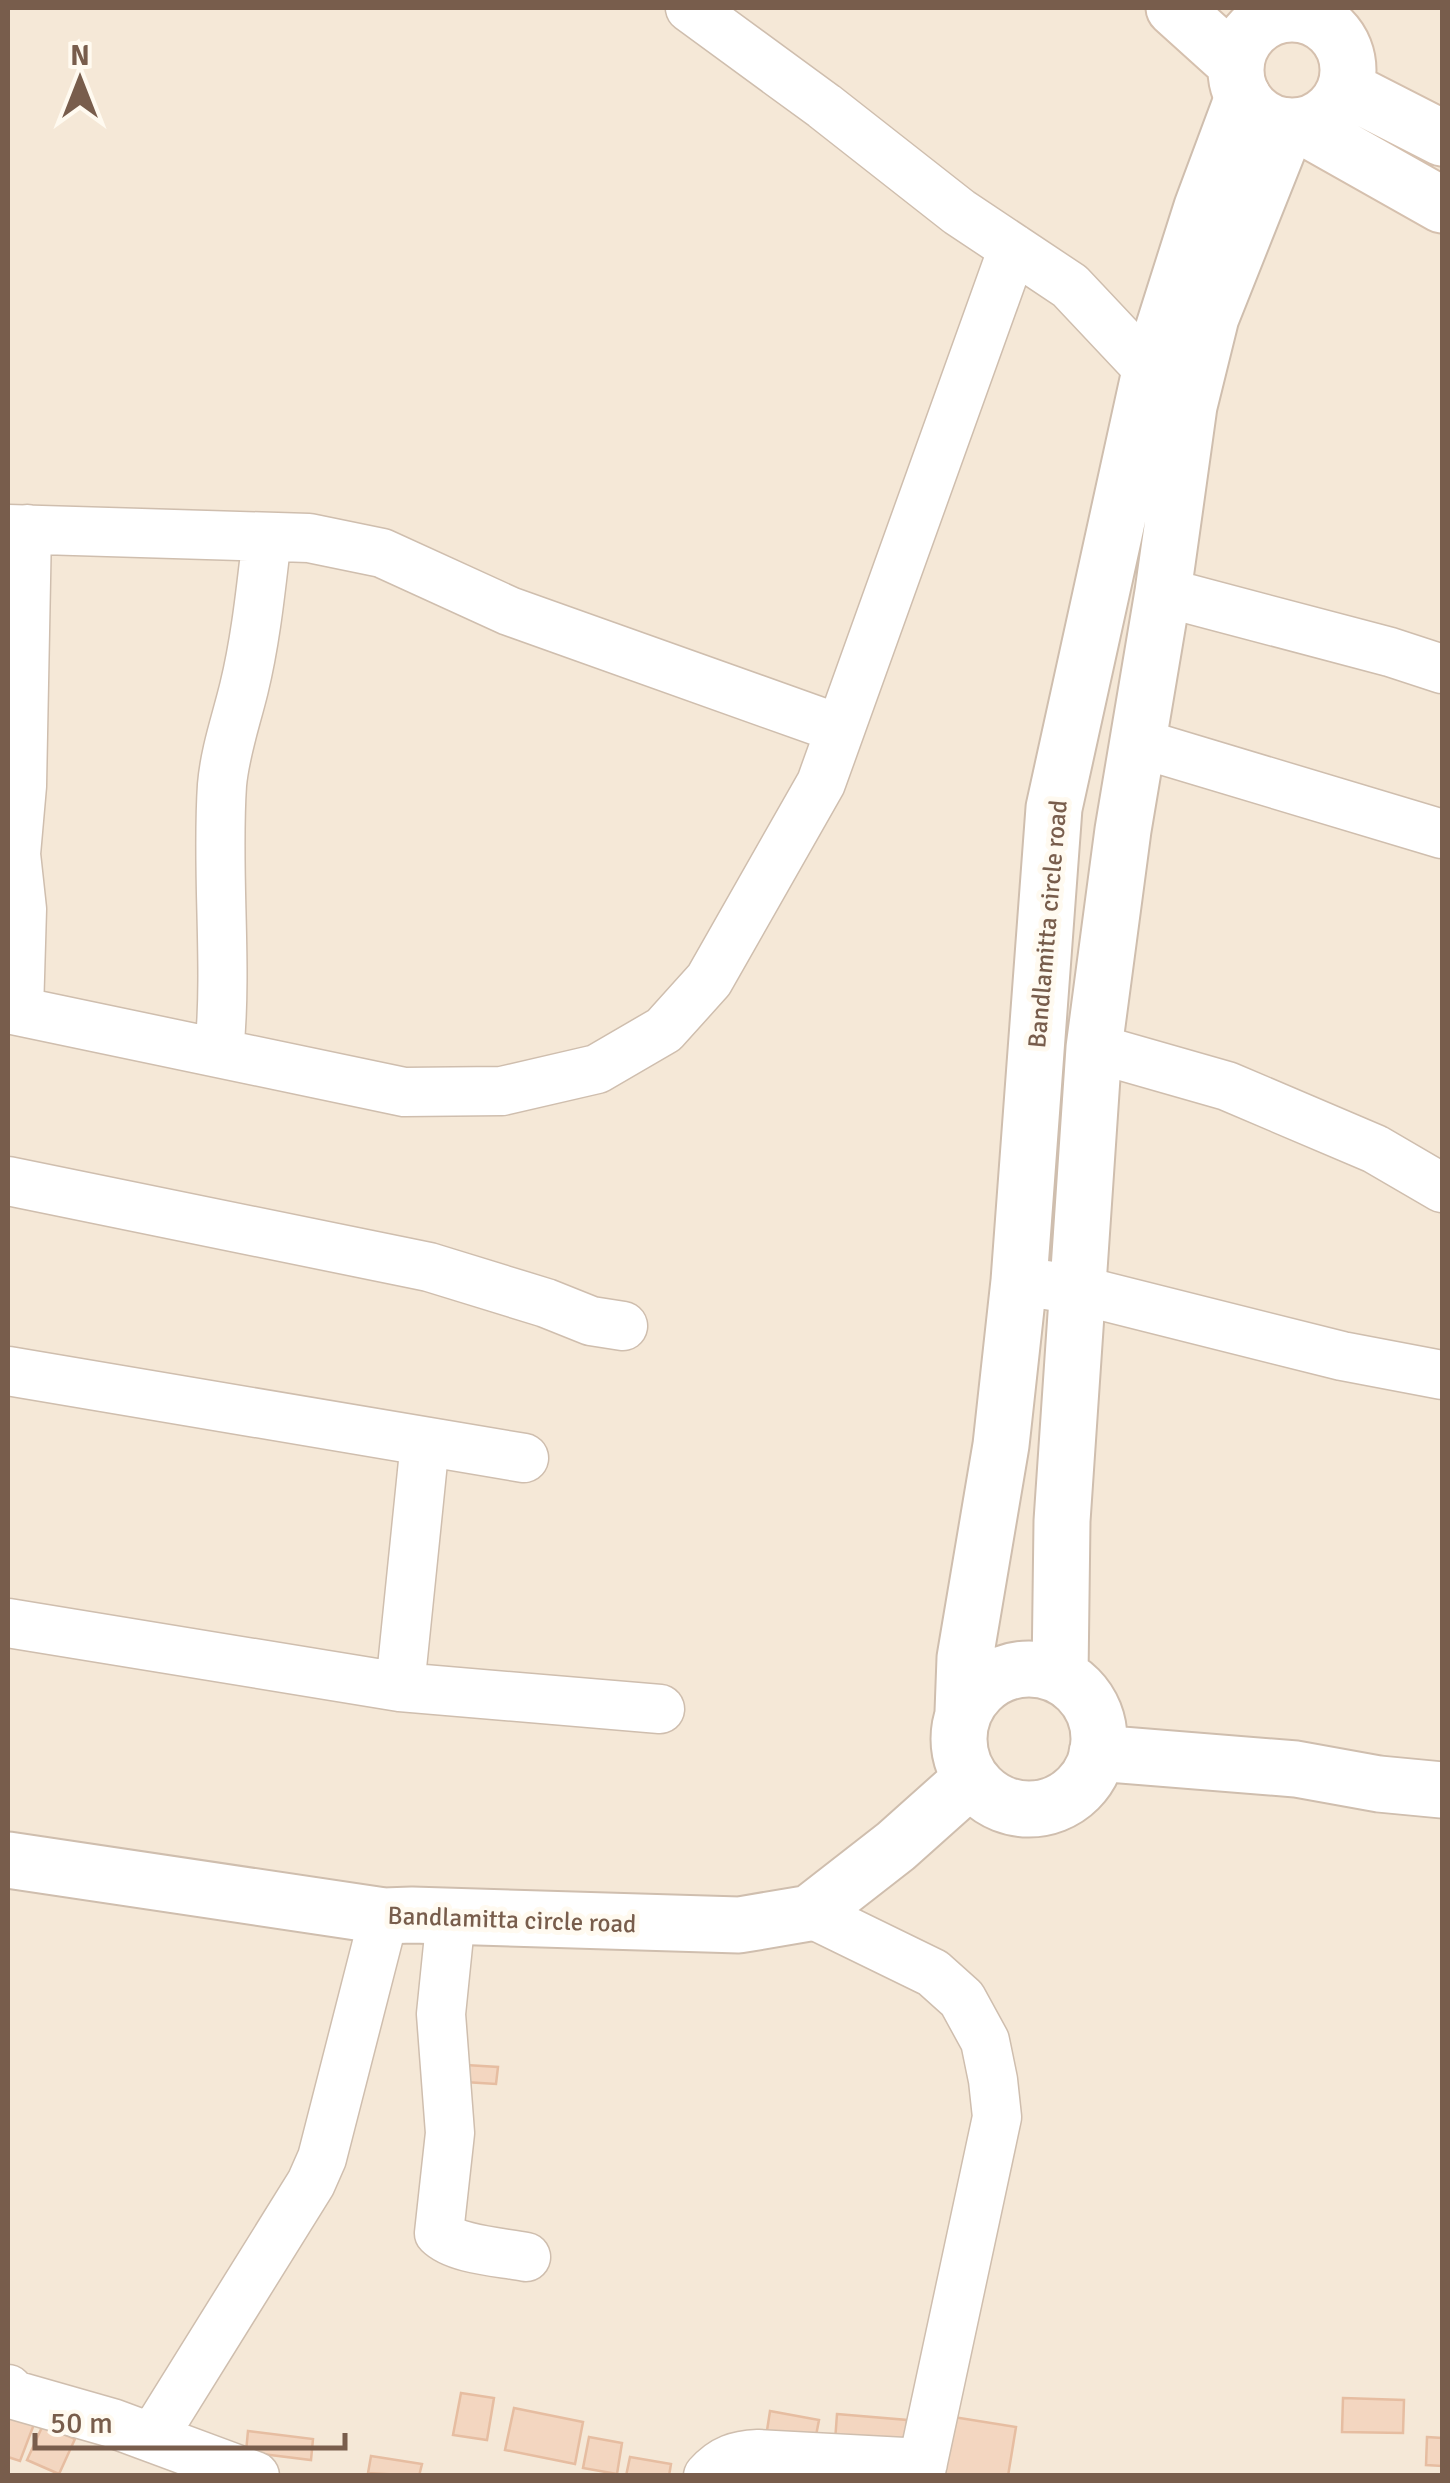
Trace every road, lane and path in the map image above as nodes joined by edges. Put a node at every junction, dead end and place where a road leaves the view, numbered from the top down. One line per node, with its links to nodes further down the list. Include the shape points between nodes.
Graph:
1 (690, 8): 8 (street)
2 (1174, 8): 5 (street)
3 (1280, 11): 4 (street, via 1312,16 1337,33 1349,60); 5 (street, via 1244,40)
4 (1346, 89): 5 (street, via 1330,113); 6 (street)
5 (1267, 103): 7 (street); 9 (street, via 1211,318)
6 (1442, 138)
7 (1435, 182)
8 (1013, 248): 9 (street, via 1070,286); 14 (street)
9 (1172, 379): 12 (street, via 1189,406); 22 (street, Bandlamitta circle road, via 1054,808)
10 (17, 529): 11 (street); 17 (street, via 22,786 16,854 22,909)
11 (267, 537): 14 (street, via 309,538 382,554 509,611); 19 (street, via 254,636 222,783 224,1004)
12 (1163, 592): 13 (street); 15 (street)
13 (1442, 670)
14 (840, 729): 19 (street, via 821,782 709,980 664,1030 597,1069 502,1091 404,1092)
15 (1139, 743): 16 (street); 18 (street)
16 (1442, 834)
17 (13, 1010): 19 (street)
18 (1094, 1048): 21 (street, via 1227,1086 1375,1148); 23 (street)
19 (218, 1053)
20 (8, 1180): 24 (street, via 429,1267)
21 (1442, 1188)
22 (1018, 1281): 23 (street); 33 (street, Bandlamitta circle road)
23 (1079, 1290): 26 (street); 30 (street, via 1062,1522)
24 (622, 1326)
25 (8, 1371): 27 (street)
26 (1442, 1376)
27 (425, 1442): 28 (street); 31 (street)
28 (524, 1458)
29 (8, 1623): 31 (street)
30 (1060, 1676): 33 (street, via 1038,1669 993,1678); 34 (street, via 1092,1708)
31 (400, 1687): 32 (street)
32 (660, 1709)
33 (963, 1712): 35 (street, Bandlamitta circle road, via 960,1758)
34 (1098, 1753): 35 (street, via 1078,1789 1042,1808 1002,1804); 36 (street, via 1296,1769)
35 (971, 1779): 38 (street, Bandlamitta circle road)
36 (1442, 1790)
37 (8, 1860): 39 (street, Bandlamitta circle road)
38 (810, 1914): 40 (street, Bandlamitta circle road, via 739,1925); 44 (street, via 933,1973 962,1999 985,2041 993,2080 997,2117)
39 (384, 1916): 40 (street, Bandlamitta circle road); 43 (street, via 322,2158)
40 (452, 1916): 41 (street, via 441,2014 450,2133 440,2233 459,2246)
41 (526, 2257)
42 (8, 2390): 43 (street)
43 (153, 2438): 45 (street)
44 (921, 2469): 46 (street, via 758,2454 738,2455)
45 (244, 2474)
46 (708, 2476)

